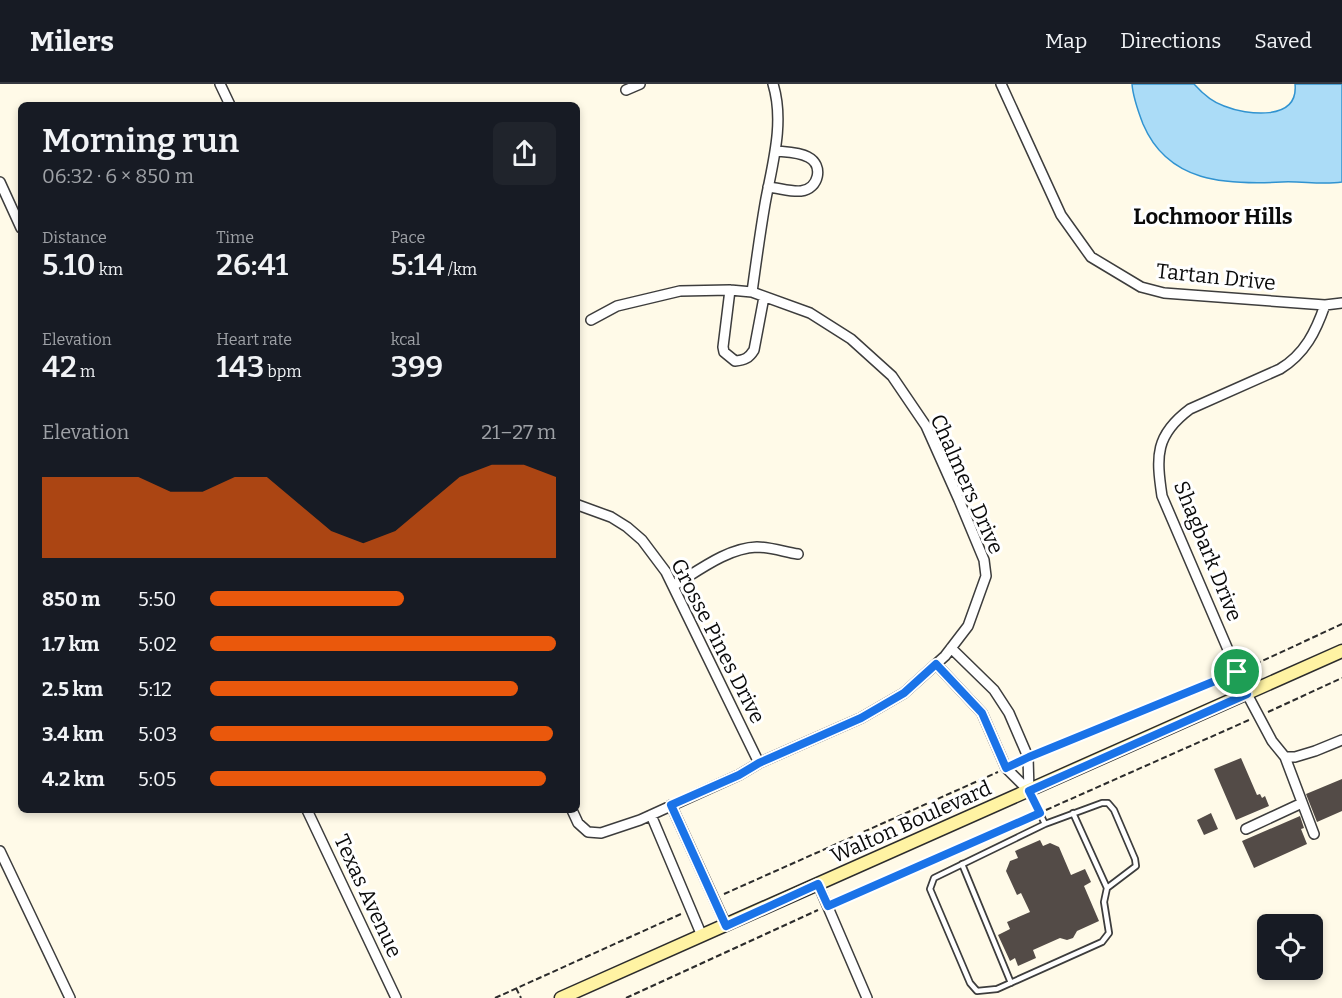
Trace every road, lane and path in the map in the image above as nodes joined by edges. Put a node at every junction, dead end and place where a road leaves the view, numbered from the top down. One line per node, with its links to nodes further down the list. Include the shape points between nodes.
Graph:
1 (220, 84): 6 (street)
2 (640, 84): 5 (street)
3 (773, 84): 7 (street, via 778,116)
4 (1001, 84): 15 (street, Tartan Drive, via 1061,215 1091,257 1141,286 1164,292)
5 (626, 90)
6 (229, 102)
7 (776, 151): 9 (street); 9 (street, via 814,160 817,180 802,191)
8 (0, 182): 10 (street)
9 (768, 187): 12 (street)
10 (18, 221)
11 (730, 290): 12 (street, Chalmers Drive); 13 (street, via 723,347 735,361 749,357 754,350); 16 (street, Chalmers Drive, via 680,291 617,306)
12 (752, 292): 13 (street, Chalmers Drive)
13 (764, 297): 22 (street, Chalmers Drive, via 810,312 851,339 892,376 926,426 984,560 986,576 968,626)
14 (1342, 303): 15 (street)
15 (1325, 305): 24 (street, Shagbark Drive, via 1316,331 1294,361 1190,409 1166,430 1160,446 1162,496)
16 (591, 320)
17 (580, 506): 19 (street, Grosse Pines Drive, via 627,527 642,540)
18 (798, 554): 19 (street, via 758,547 741,550)
19 (673, 586): 31 (street, Grosse Pines Drive)
20 (1342, 624): 24 (path)
21 (1342, 651): 26 (main road, Walton Boulevard)
22 (948, 652): 23 (street, Chalmers Drive); 29 (street, via 994,690)
23 (936, 664): 31 (street, Chalmers Drive, via 904,693 861,718); 32 (street, via 982,713)
24 (1237, 672): 26 (street, Shagbark Drive); 29 (path)
25 (1342, 678): 27 (path)
26 (1247, 694): 27 (street, Shagbark Drive); 33 (main road, Walton Boulevard)
27 (1259, 716): 30 (street, Shagbark Drive); 38 (path)
28 (1342, 740): 30 (street)
29 (1029, 757): 33 (street)
30 (1286, 757): 34 (street, Shagbark Drive)
31 (759, 763): 35 (street, Chalmers Drive)
32 (1006, 768): 33 (street); 48 (path)
33 (1029, 791): 38 (lane); 46 (main road, Walton Boulevard)
34 (1302, 803): 42 (street); 43 (street, Shagbark Drive)
35 (671, 805): 40 (street, Chalmers Drive); 48 (street)
36 (308, 813): 56 (street, Texas Avenue)
37 (573, 813): 40 (street, Chalmers Drive, via 588,832 601,833)
38 (1040, 813): 41 (lane); 49 (path)
39 (1073, 813): 41 (lane); 47 (lane); 47 (lane, via 1102,803 1108,803 1114,810 1136,866)
40 (651, 815): 50 (street)
41 (1045, 824): 45 (lane)
42 (1245, 829)
43 (1314, 834)
44 (0, 851): 55 (street)
45 (962, 864): 53 (lane); 53 (lane, via 933,878 930,889 970,983 977,991 985,992)
46 (818, 884): 49 (street); 51 (main road, Walton Boulevard)
47 (1107, 888): 53 (lane, via 1104,902 1108,933 1102,942)
48 (714, 899): 51 (street)
49 (828, 906): 60 (path); 61 (street)
50 (691, 910): 52 (street); 54 (path)
51 (726, 926): 52 (main road, Walton Boulevard)
52 (702, 936): 59 (main road, Walton Boulevard)
53 (1011, 983)
54 (516, 988): 57 (path); 58 (path)
55 (70, 998)
56 (396, 998)
57 (495, 998)
58 (521, 998)
59 (561, 998)
60 (626, 998)
61 (867, 998)

